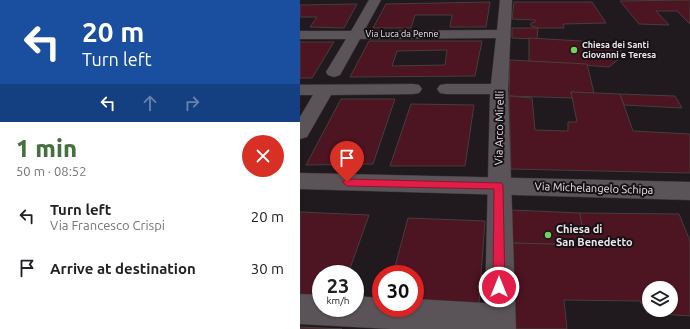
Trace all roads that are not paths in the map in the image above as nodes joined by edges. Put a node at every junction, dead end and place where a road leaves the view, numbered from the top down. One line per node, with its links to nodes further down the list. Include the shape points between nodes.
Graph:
1 (375, 0): 4 (street)
2 (506, 0): 5 (street, Via Arco Mirelli)
3 (300, 34): 4 (street, Via Luca da Penne)
4 (356, 34): 5 (street, Via Luca da Penne); 6 (street)
5 (504, 34): 9 (street, Via Arco Mirelli)
6 (334, 72)
7 (413, 89): 11 (street)
8 (446, 89): 9 (street)
9 (499, 89): 14 (street, Via Arco Mirelli)
10 (300, 90): 11 (street)
11 (324, 90): 12 (street)
12 (300, 133)
13 (300, 182): 14 (street, Via Michelangelo Schipa)
14 (498, 186): 15 (street, Via Michelangelo Schipa); 17 (street, Via Arco Mirelli)
15 (690, 191)
16 (300, 309): 17 (street)
17 (499, 324)

